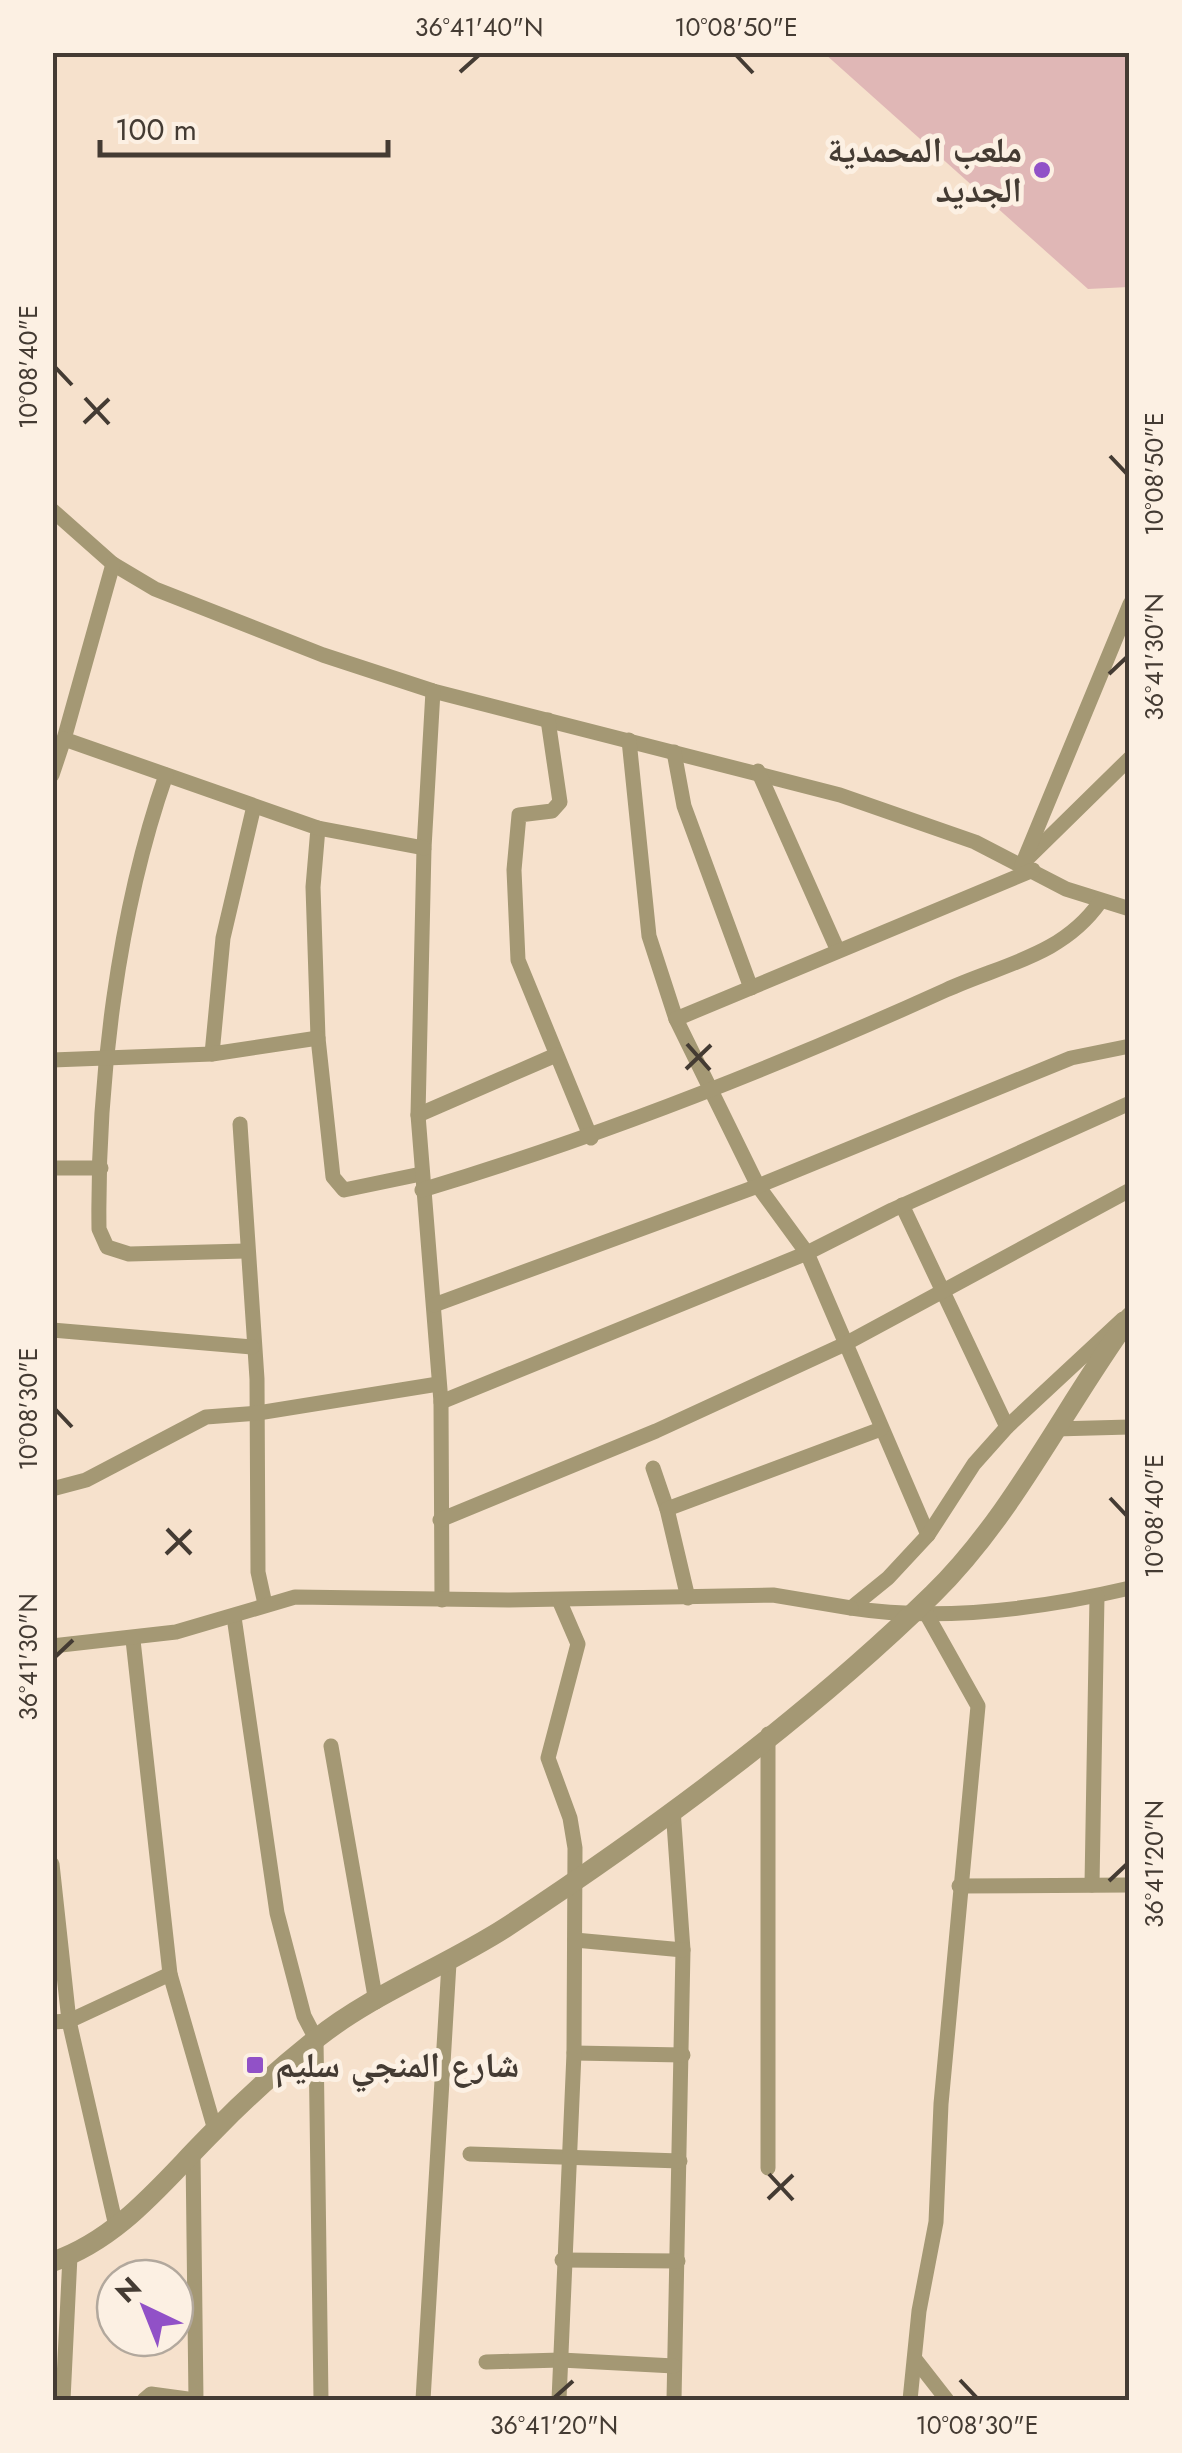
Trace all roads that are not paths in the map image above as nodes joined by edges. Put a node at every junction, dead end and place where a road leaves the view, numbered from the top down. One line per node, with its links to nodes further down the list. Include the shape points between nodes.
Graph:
1 (52, 510): 2 (street)
2 (114, 564): 4 (street, via 203,610); 6 (street)
3 (1130, 604): 16 (street)
4 (433, 692): 5 (street); 15 (street)
5 (548, 720): 7 (street); 25 (street, via 560,802 552,811 523,812 516,822 514,927 518,960)
6 (64, 740): 11 (street); 12 (street)
7 (629, 740): 8 (street); 21 (street, via 649,936)
8 (674, 752): 10 (street); 20 (street, via 684,806)
9 (1130, 758): 16 (street)
10 (758, 771): 16 (street, via 907,817); 19 (street)
11 (52, 775)
12 (166, 775): 13 (street); 27 (street, via 142,856)
13 (254, 806): 14 (street); 24 (street, via 224,938)
14 (318, 828): 15 (street); 22 (street)
15 (424, 848): 30 (street)
16 (1028, 868): 17 (street); 19 (street)
17 (1100, 902): 18 (street); 28 (street, via 1074,933 1048,950)
18 (1130, 910)
19 (838, 951): 20 (street)
20 (751, 988): 21 (street)
21 (676, 1019): 28 (street)
22 (318, 1038): 24 (street); 35 (street, via 338,1186)
23 (1130, 1046): 36 (street, via 1071,1058)
24 (212, 1054): 27 (street)
25 (556, 1056): 30 (street); 32 (street)
26 (52, 1060): 27 (street)
27 (108, 1061): 34 (street)
28 (711, 1091): 32 (street); 36 (street)
29 (1130, 1103): 38 (street)
30 (418, 1115): 35 (street)
31 (240, 1124): 39 (street)
32 (590, 1138): 35 (street)
33 (52, 1168): 34 (street)
34 (101, 1168): 39 (street, via 98,1228 107,1247 129,1254)
35 (421, 1182): 42 (street)
36 (758, 1186): 40 (street); 42 (street)
37 (1130, 1190): 41 (street)
38 (902, 1205): 40 (street); 41 (street)
39 (246, 1250): 46 (street)
40 (807, 1253): 45 (street); 48 (street)
41 (944, 1294): 45 (street); 50 (street)
42 (434, 1304): 47 (street)
43 (1130, 1315): 50 (street); 53 (street)
44 (52, 1330): 46 (street)
45 (845, 1344): 52 (street); 57 (street)
46 (252, 1347): 49 (street)
47 (438, 1384): 48 (street); 49 (street)
48 (440, 1402): 57 (street)
49 (258, 1414): 55 (street, via 206,1417 86,1480); 64 (street)
50 (1007, 1427): 58 (street)
51 (1130, 1427): 53 (street)
52 (881, 1429): 56 (street); 58 (street)
53 (1056, 1430): 66 (street)
54 (653, 1468): 56 (street)
55 (52, 1489)
56 (667, 1510): 61 (street)
57 (440, 1520): 62 (street)
58 (928, 1535): 65 (street)
59 (1130, 1588): 60 (street)
60 (1097, 1596): 66 (street); 77 (street)
61 (688, 1598): 63 (street); 65 (street, via 773,1595)
62 (442, 1600): 63 (street); 64 (street, via 295,1596)
63 (559, 1600): 74 (street, via 578,1644 549,1766 574,1832)
64 (264, 1604): 67 (street)
65 (850, 1608): 66 (street)
66 (917, 1616): 70 (street); 76 (street, via 978,1706)
67 (234, 1617): 68 (street); 84 (street, via 276,1913)
68 (133, 1640): 69 (street); 81 (street)
69 (52, 1646)
70 (768, 1734): 72 (street); 92 (street)
71 (330, 1746): 82 (street)
72 (673, 1809): 74 (street); 79 (street)
73 (52, 1864): 83 (street)
74 (576, 1878): 78 (street); 80 (street)
75 (1130, 1885): 77 (street)
76 (959, 1886): 77 (street); 97 (street, via 936,2222)
77 (1092, 1886)
78 (575, 1940): 79 (street); 85 (street)
79 (682, 1950): 86 (street)
80 (449, 1964): 82 (street); 105 (street)
81 (170, 1974): 83 (street); 87 (street)
82 (376, 2002): 84 (street)
83 (61, 2022): 93 (street)
84 (316, 2038): 87 (street); 104 (street)
85 (574, 2054): 86 (street); 90 (street)
86 (683, 2056): 91 (street)
87 (214, 2130): 88 (street)
88 (193, 2153): 93 (street); 103 (street)
89 (470, 2154): 90 (street)
90 (567, 2159): 91 (street); 95 (street)
91 (680, 2160): 96 (street)
92 (768, 2168)
93 (116, 2226): 94 (street)
94 (61, 2259): 101 (street)
95 (562, 2260): 96 (street); 98 (street)
96 (678, 2261): 100 (street)
97 (915, 2359): 108 (street); 109 (street)
98 (561, 2360): 99 (street); 100 (street); 106 (street)
99 (486, 2362)
100 (674, 2366): 107 (street)
101 (63, 2400)
102 (144, 2400): 103 (street, via 152,2394)
103 (195, 2400)
104 (321, 2400)
105 (423, 2400)
106 (559, 2400)
107 (674, 2400)
108 (910, 2400)
109 (947, 2400)

